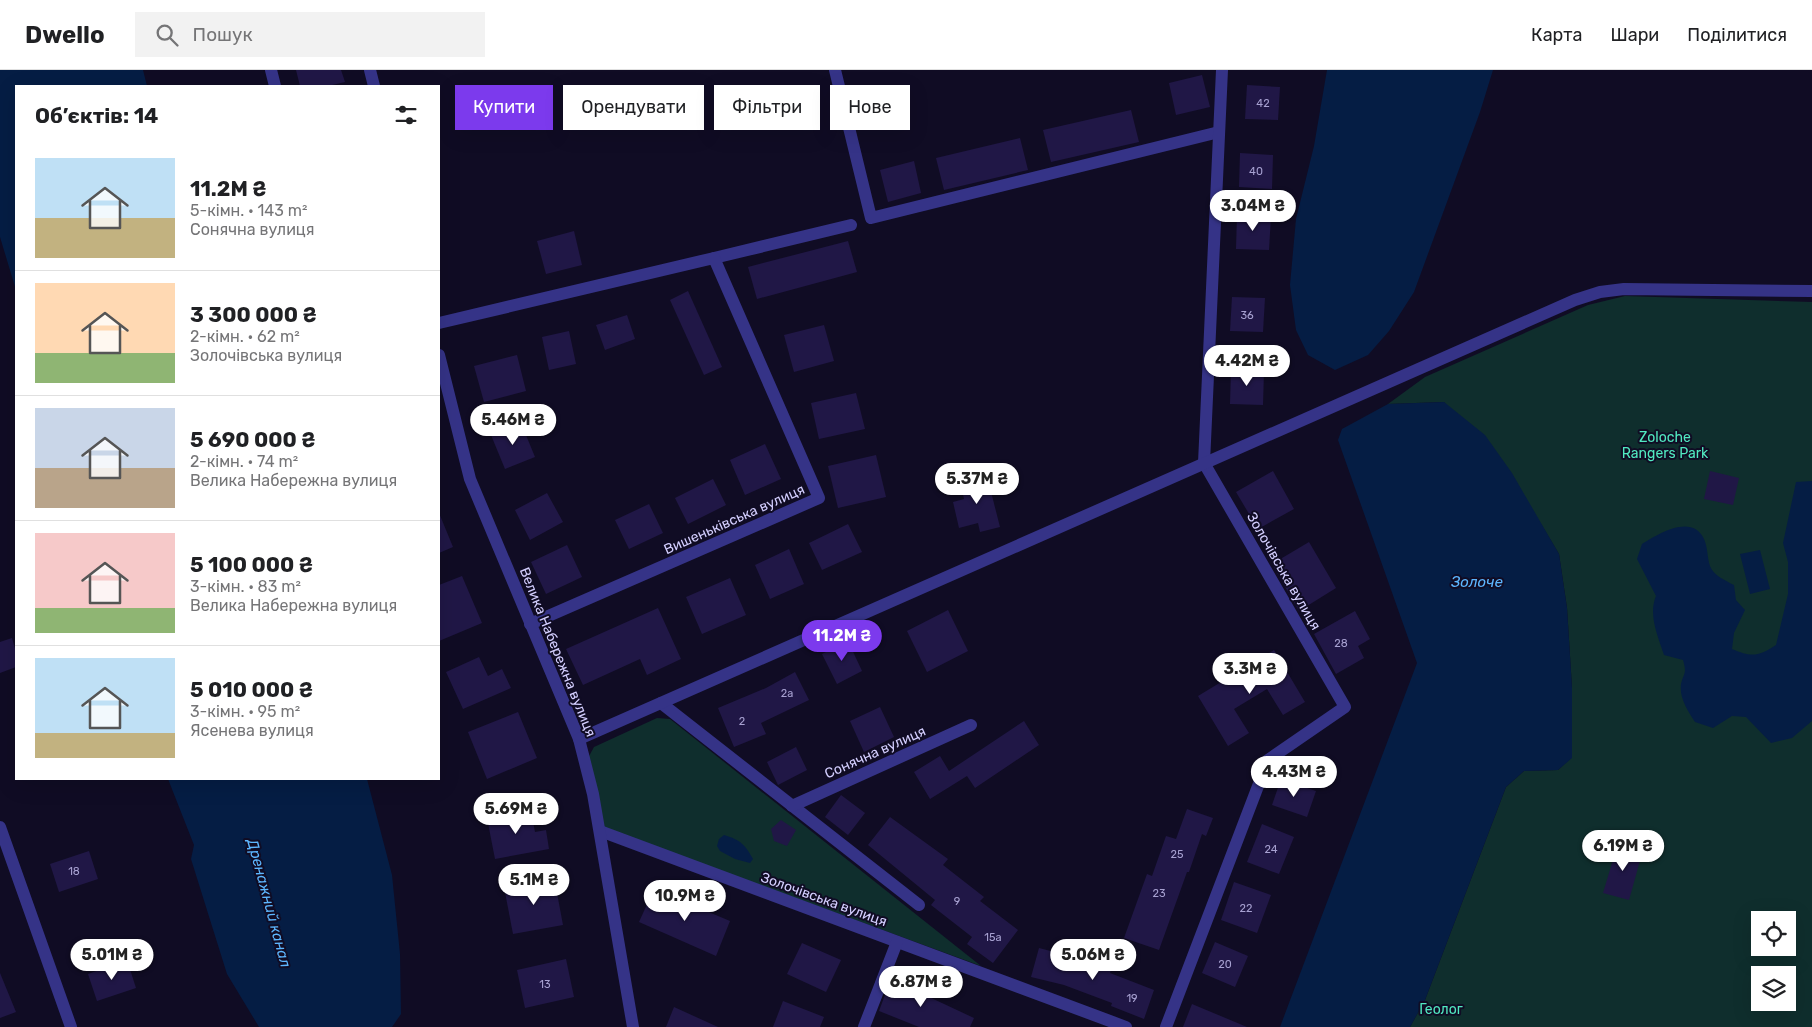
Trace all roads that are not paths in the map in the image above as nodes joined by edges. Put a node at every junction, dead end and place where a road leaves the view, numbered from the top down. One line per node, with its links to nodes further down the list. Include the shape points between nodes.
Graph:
1 (271, 70): 5 (street)
2 (370, 70): 6 (street)
3 (835, 70): 7 (street, via 871,218)
4 (1222, 70): 7 (street)
5 (275, 85)
6 (374, 85)
7 (1219, 132): 13 (street)
8 (850, 225): 9 (street)
9 (714, 258): 11 (street); 14 (street, Вишеньківська вулиця, via 819,498)
10 (1812, 291): 13 (street, via 1624,288 1600,292 1575,300)
11 (440, 322)
12 (440, 358): 14 (street, Велика Набережна вулиця, via 470,479)
13 (1204, 463): 15 (street); 27 (street, Золочівська вулиця, via 1345,707 1268,760)
14 (530, 624): 17 (street, Велика Набережна вулиця)
15 (660, 703): 17 (street); 18 (street)
16 (971, 725): 18 (street, Сонячна вулиця)
17 (579, 739): 20 (street, Велика Набережна вулиця)
18 (792, 806): 21 (street)
19 (0, 827): 23 (street)
20 (600, 831): 22 (street, Золочівська вулиця); 24 (street, Велика Набережна вулиця)
21 (919, 905)
22 (897, 942): 25 (street, Золочівська вулиця); 26 (street, Золочівська вулиця)
23 (72, 1027)
24 (633, 1027)
25 (864, 1027)
26 (1126, 1027)
27 (1166, 1027)

